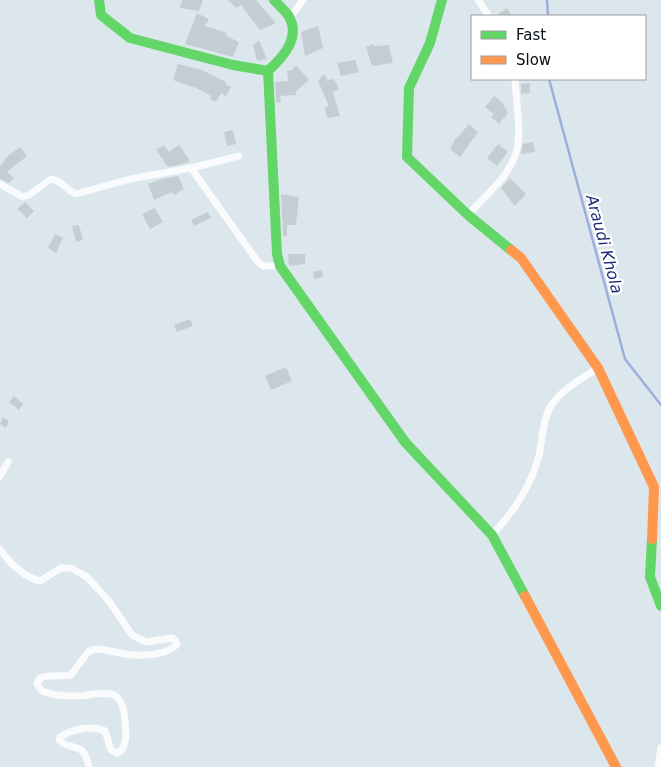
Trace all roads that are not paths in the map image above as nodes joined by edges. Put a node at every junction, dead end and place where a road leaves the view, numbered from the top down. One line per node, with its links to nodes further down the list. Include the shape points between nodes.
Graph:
1 (99, 0): 8 (main road, via 101,15 130,38)
2 (274, 0): 7 (main road)
3 (303, 0): 7 (street)
4 (442, 0): 13 (main road, via 430,43 409,88 407,157)
5 (478, 0): 6 (street)
6 (488, 15)
7 (290, 18): 8 (main road, via 293,38 285,56)
8 (268, 71): 14 (main road)
9 (515, 80): 13 (street, via 516,154 505,173)
10 (239, 156): 11 (street)
11 (191, 168): 12 (street, via 130,179 76,194 58,180 51,180 29,196 22,197); 14 (street, via 258,262 264,266)
12 (0, 184)
13 (468, 215): 15 (main road, via 522,258)
14 (280, 266): 18 (main road, via 406,442)
15 (598, 368): 18 (street, via 564,391 552,404 544,422 531,480 521,500); 20 (main road, via 654,486 650,576)
16 (8, 462): 17 (street)
17 (0, 476)
18 (492, 534): 23 (main road)
19 (0, 549): 22 (street, via 30,578 40,581 61,568 71,568 87,577 108,600 132,635 146,642 172,638 177,644 163,652 134,656 95,648 88,652 71,675 40,678 37,683 41,690 50,694 85,696 106,693 123,704 126,739 121,751 111,750 105,731 100,728 70,732 60,737 61,742 82,750)
20 (661, 606)
21 (661, 748): 24 (street)
22 (89, 767)
23 (616, 767)
24 (658, 767)

